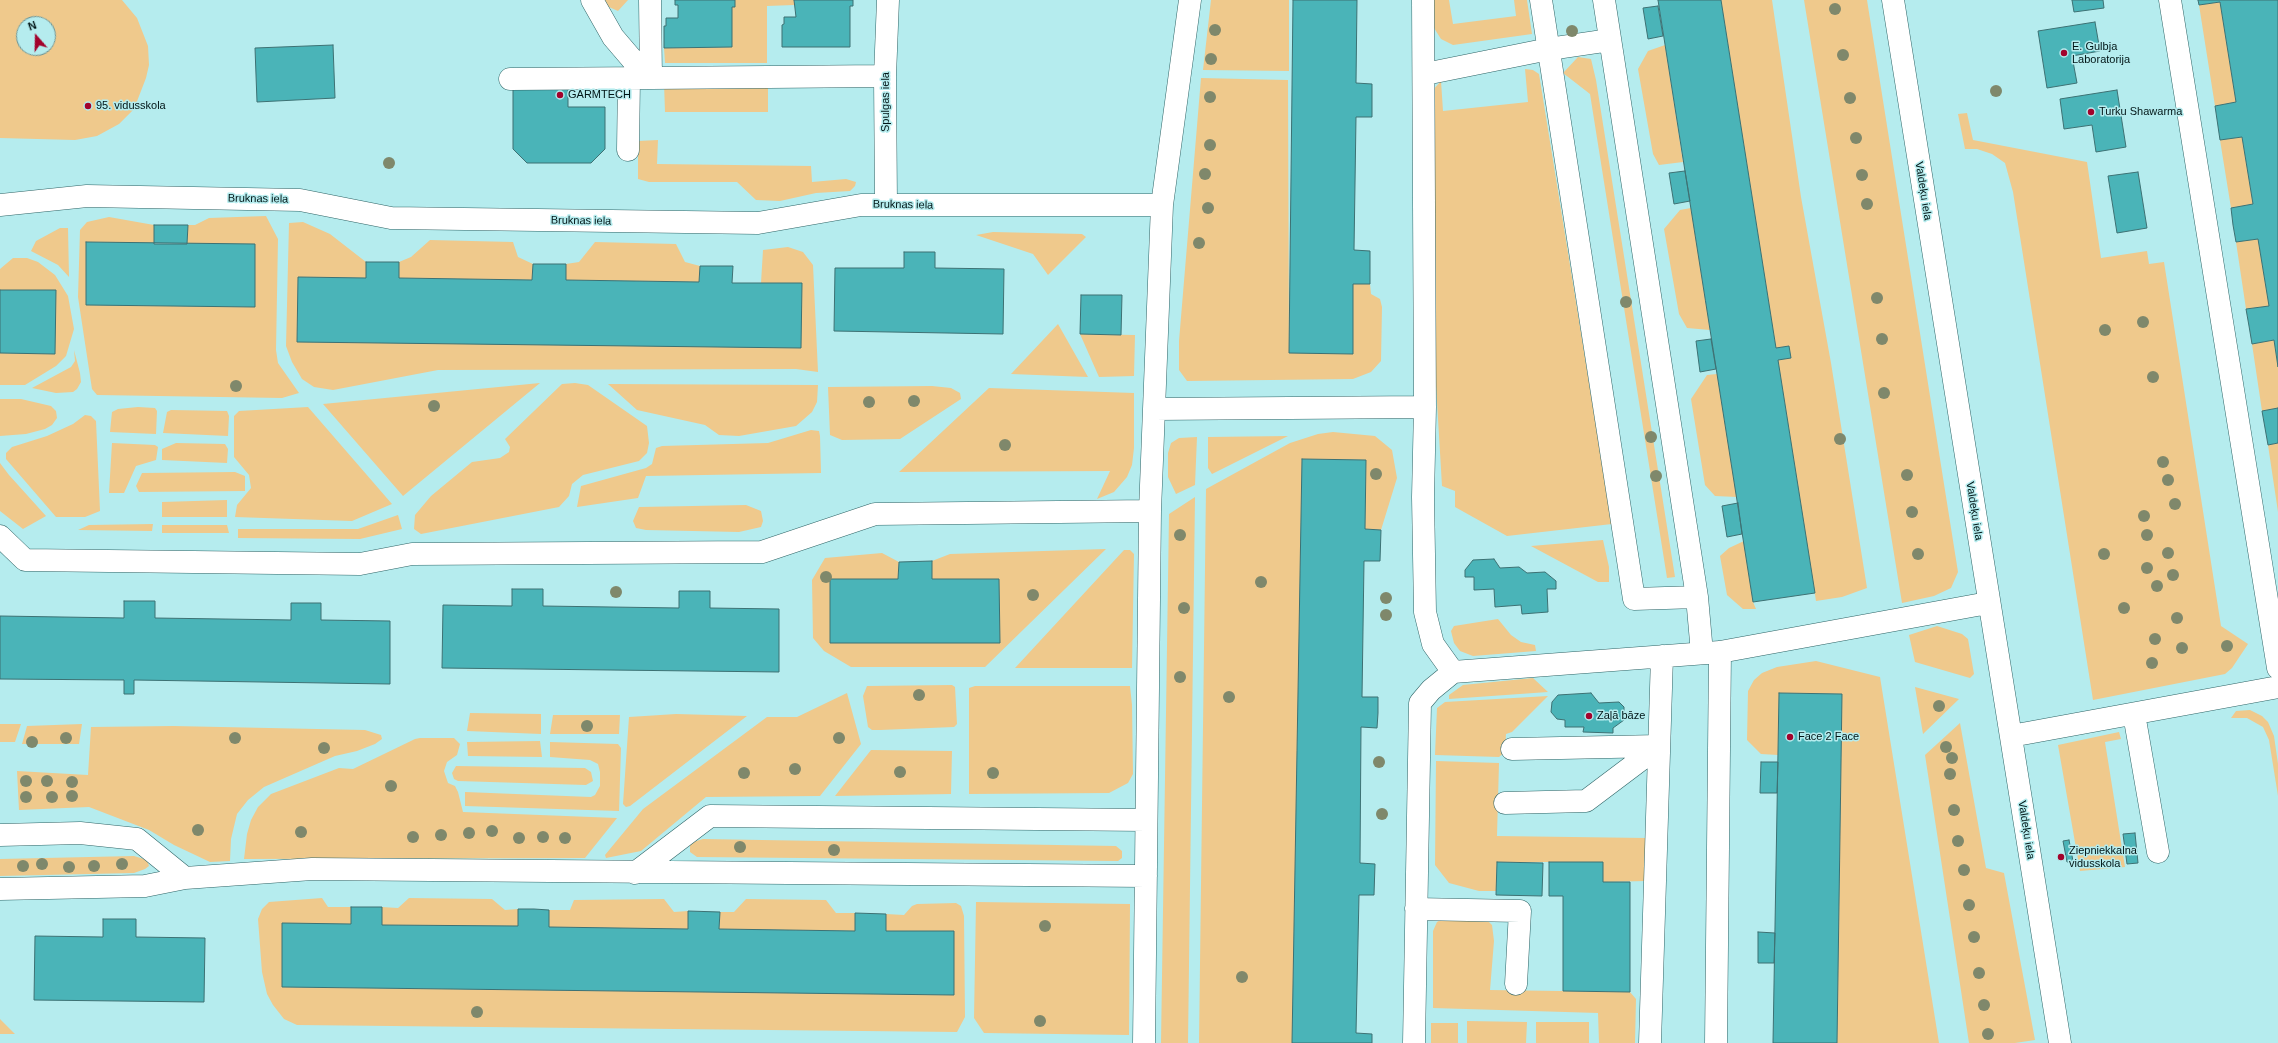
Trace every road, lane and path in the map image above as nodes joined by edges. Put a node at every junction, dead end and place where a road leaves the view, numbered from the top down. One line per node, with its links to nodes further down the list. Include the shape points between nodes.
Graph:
1 (592, 0): 14 (street, via 613,37)
2 (650, 0): 14 (street)
3 (888, 0): 13 (street, Spulgas iela)
4 (1190, 0): 19 (street)
5 (1423, 0): 12 (street)
6 (1542, 0): 11 (street)
7 (1604, 0): 10 (street)
8 (1893, 0): 27 (street, Valdeķu iela)
9 (2170, 0): 30 (street)
10 (1610, 40): 11 (street); 26 (street)
11 (1548, 49): 12 (street); 26 (street, via 1634,599)
12 (1424, 74): 20 (street)
13 (885, 76): 14 (street); 18 (street, Spulgas iela)
14 (643, 78): 15 (street); 16 (street)
15 (510, 79)
16 (628, 150)
17 (0, 205): 18 (street, Bruknas iela, via 87,196 292,200 390,218 758,223 861,205)
18 (886, 205): 19 (street, Bruknas iela)
19 (1162, 206): 21 (street)
20 (1426, 407): 21 (street); 31 (street, via 1423,497 1425,612 1433,644)
21 (1154, 409): 22 (street)
22 (1150, 511): 25 (street, via 875,514 762,552 412,554 360,564); 38 (street)
23 (0, 536): 25 (street)
24 (0, 560): 25 (street)
25 (25, 560)
26 (1698, 597): 28 (street)
27 (1988, 603): 28 (street); 34 (street, Valdeķu iela)
28 (1711, 652): 29 (street); 51 (street)
29 (1662, 656): 31 (street); 35 (street)
30 (2278, 668)
31 (1453, 672): 45 (street, via 1420,703)
32 (2278, 687): 33 (street)
33 (2134, 714): 34 (street); 40 (street)
34 (2011, 736): 47 (street, Valdeķu iela)
35 (1659, 746): 36 (street); 37 (street, via 1586,801); 50 (street)
36 (1512, 749)
37 (1505, 803)
38 (1146, 820): 41 (street, via 710,816); 42 (street)
39 (0, 834): 43 (street, via 80,833 137,839)
40 (2158, 852)
41 (635, 873): 42 (street); 43 (street, via 312,869)
42 (1146, 876): 48 (street)
43 (185, 878): 44 (street, via 145,886)
44 (0, 889)
45 (1416, 909): 46 (street, via 1520,911); 49 (street)
46 (1516, 984)
47 (2057, 1021): 52 (street, Valdeķu iela); 53 (street, Valdeķu iela)
48 (1144, 1043)
49 (1414, 1043)
50 (1650, 1043)
51 (1716, 1043)
52 (2060, 1043)
53 (2068, 1043)

